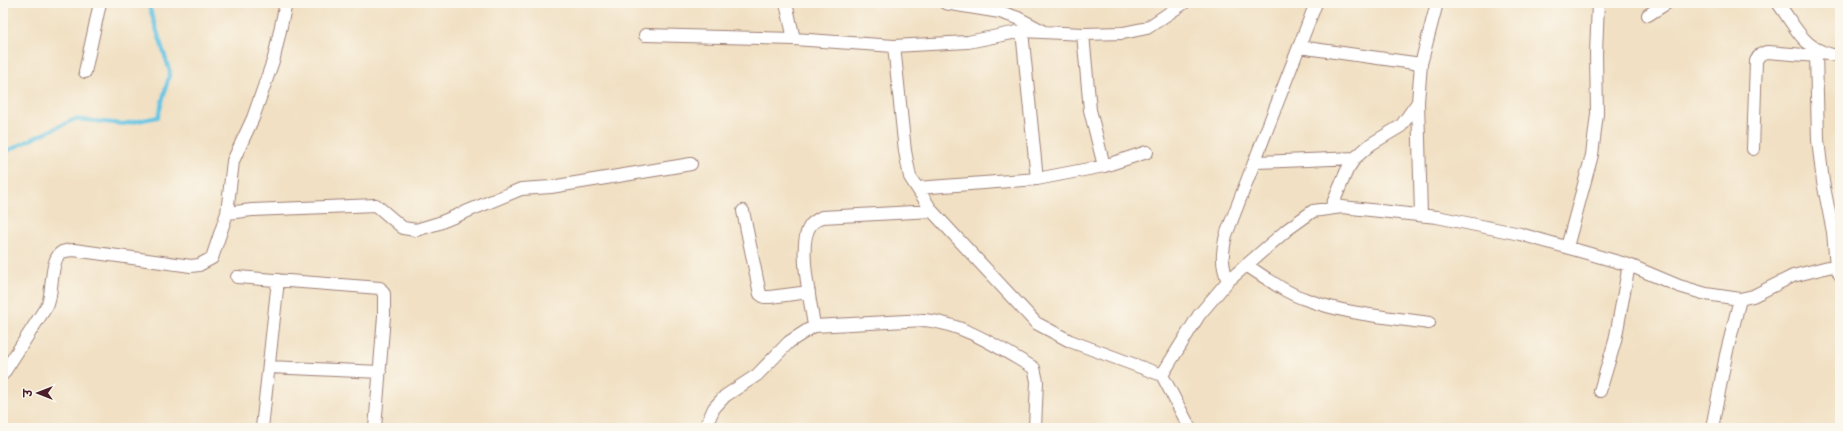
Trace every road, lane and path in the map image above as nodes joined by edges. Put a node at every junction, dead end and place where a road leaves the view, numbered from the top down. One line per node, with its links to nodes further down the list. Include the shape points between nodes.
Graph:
1 (100, 3): 22 (street)
2 (286, 3): 35 (street, via 274,58 253,118 233,161)
3 (786, 3): 16 (street)
4 (945, 3): 13 (street, via 1000,12)
5 (1184, 3): 14 (street, via 1147,28)
6 (1316, 3): 18 (street)
7 (1436, 3): 21 (street)
8 (1598, 3): 37 (street, via 1597,114 1592,156)
9 (1667, 3): 11 (street)
10 (1778, 3): 19 (street, via 1806,43)
11 (1648, 15)
12 (1022, 30): 13 (street); 17 (street, via 968,42); 30 (street)
13 (1045, 32): 14 (street)
14 (1083, 34): 29 (street, via 1090,110)
15 (645, 35): 16 (street)
16 (794, 38): 17 (street)
17 (894, 46): 31 (street, via 905,151 910,177)
18 (1298, 47): 21 (street); 27 (street)
19 (1817, 54): 20 (street); 24 (street, via 1768,52 1758,56); 40 (street, via 1818,140)
20 (1840, 56)
21 (1422, 64): 23 (street)
22 (85, 72)
23 (1418, 102): 26 (street, via 1401,126 1371,144); 36 (street)
24 (1753, 149)
25 (1147, 152): 29 (street)
26 (1355, 158): 27 (street); 32 (street, via 1347,170)
27 (1256, 162): 43 (street, via 1223,247 1222,266)
28 (691, 164): 35 (street, via 551,187 521,189 416,230 403,228 376,205)
29 (1104, 166): 30 (street)
30 (1037, 179): 31 (street)
31 (917, 188): 34 (street)
32 (1331, 208): 36 (street); 38 (street, via 1313,211)
33 (742, 211): 44 (street, via 760,294 770,297)
34 (932, 211): 44 (street, via 822,216 810,225 806,236 804,254); 51 (street, via 1036,322 1070,342)
35 (227, 213): 50 (street, via 212,258 199,265 74,250 61,252 54,260 52,295 48,304)
36 (1422, 215): 37 (street, via 1520,234)
37 (1567, 248): 39 (street)
38 (1246, 265): 43 (street); 46 (street, via 1304,299 1340,309)
39 (1629, 265): 45 (street, via 1679,286 1706,294); 52 (street, via 1615,342)
40 (1839, 268): 45 (street, via 1793,276 1753,296)
41 (237, 277): 42 (street)
42 (278, 280): 48 (street); 49 (street, via 380,288 384,294)
43 (1228, 281): 51 (street, via 1199,315)
44 (809, 292): 47 (street)
45 (1740, 299): 58 (street)
46 (1429, 323)
47 (814, 326): 55 (street, via 789,342 757,375 725,396 714,408); 56 (street, via 925,320 943,322 964,329 1034,368 1037,381)
48 (269, 367): 49 (street); 53 (street)
49 (380, 372): 54 (street)
50 (3, 374)
51 (1162, 375): 57 (street)
52 (1600, 391)
53 (262, 428)
54 (375, 428)
55 (705, 428)
56 (1035, 428)
57 (1190, 428)
58 (1712, 428)

